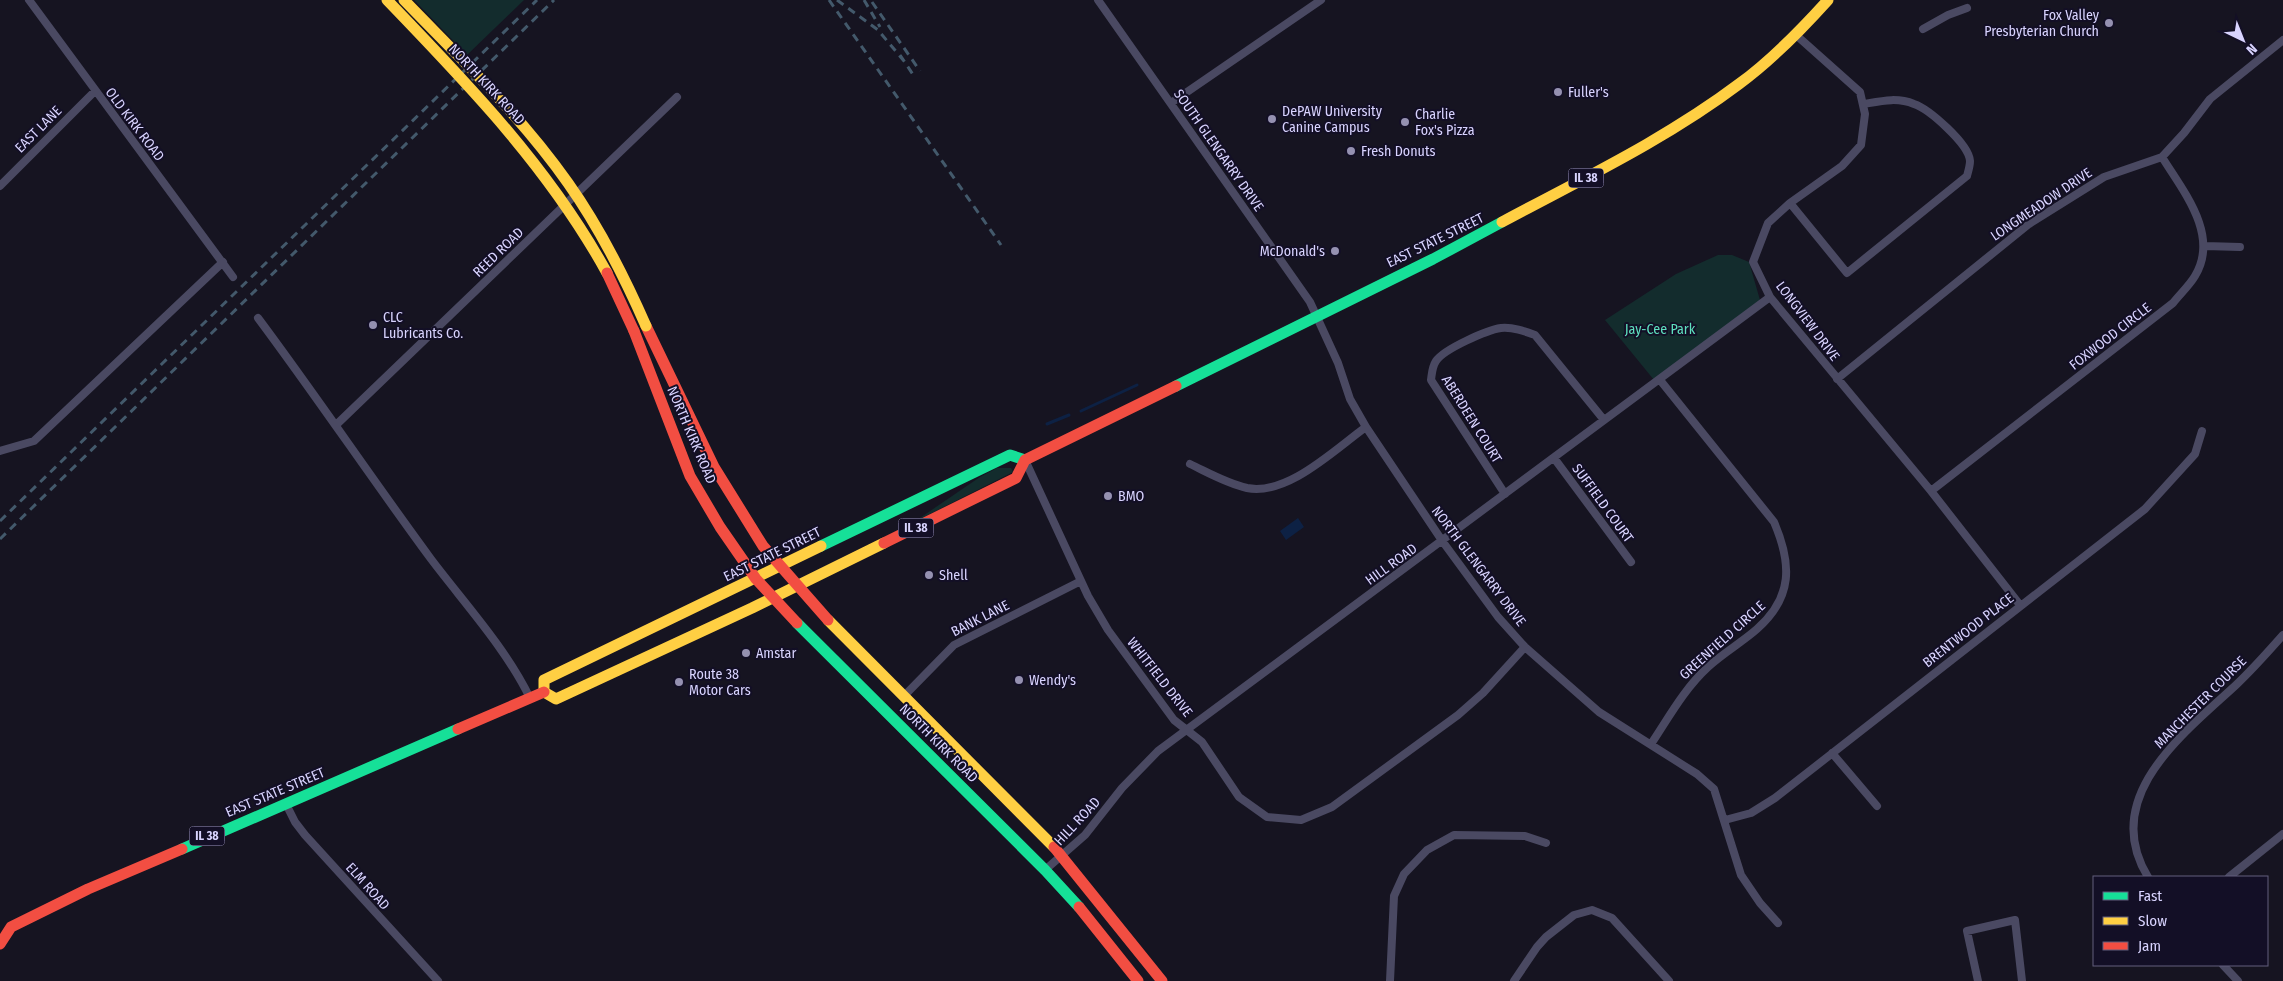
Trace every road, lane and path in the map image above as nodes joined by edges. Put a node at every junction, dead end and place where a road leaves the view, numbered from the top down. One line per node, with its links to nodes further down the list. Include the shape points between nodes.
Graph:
1 (29, 0): 11 (street, OLD KIRK ROAD)
2 (387, 0): 40 (main road, NORTH KIRK ROAD, bridge, via 511,130 555,186 605,267 690,476)
3 (404, 0): 39 (main road, NORTH KIRK ROAD, bridge, via 522,125 555,165 607,245 714,467 751,530)
4 (1098, 0): 13 (street, SOUTH GLENGARRY DRIVE)
5 (1320, 0): 13 (street)
6 (1828, 0): 9 (main road, EAST STATE STREET / IL 38)
7 (1968, 8): 8 (street)
8 (1923, 29)
9 (1796, 34): 14 (street, via 1856,88); 23 (main road, EAST STATE STREET / IL 38, via 1741,83 1685,122 1492,229)
10 (2283, 40): 15 (street, LONGMEADOW DRIVE, via 2210,99)
11 (95, 91): 16 (street, EAST LANE); 20 (street, OLD KIRK ROAD)
12 (677, 97): 28 (street, REED ROAD)
13 (1171, 103): 23 (street, SOUTH GLENGARRY DRIVE)
14 (1864, 104): 17 (street, LONGVIEW DRIVE, via 1865,121 1859,148 1842,166); 17 (street, via 1894,99 1915,104 1936,118 1964,147 1970,160 1967,176 1847,273)
15 (2162, 157): 18 (street, via 2194,209); 25 (street, LONGMEADOW DRIVE, via 2104,177 2029,224)
16 (0, 186)
17 (1790, 203): 22 (street, LONGVIEW DRIVE, via 1768,223 1754,254 1753,262)
18 (2205, 246): 19 (street); 35 (street, FOXWOOD CIRCLE, via 2196,275 2173,303)
19 (2240, 247)
20 (223, 262): 21 (street, OLD KIRK ROAD); 31 (street, via 34,441)
21 (233, 277)
22 (1770, 297): 25 (street, LONGVIEW DRIVE); 26 (street, HILL ROAD)
23 (1318, 316): 29 (street, NORTH GLENGARRY DRIVE, via 1350,398); 33 (main road, EAST STATE STREET / IL 38)
24 (258, 318): 28 (street)
25 (1837, 379): 35 (street, LONGVIEW DRIVE)
26 (1660, 380): 27 (street, HILL ROAD); 51 (street, GREENFIELD CIRCLE, via 1774,522 1783,543 1788,575 1779,604 1757,629 1709,665 1686,689)
27 (1604, 420): 32 (street, HILL ROAD); 36 (street, ABERDEEN COURT, via 1535,335 1501,328 1446,352 1432,368 1431,380)
28 (336, 426): 49 (street, via 505,656)
29 (1366, 427): 34 (street, via 1299,476 1275,486 1249,488 1225,482); 37 (street, NORTH GLENGARRY DRIVE)
30 (2202, 431): 44 (street, BRENTWOOD PLACE, via 2195,454 2145,509)
31 (0, 451)
32 (1554, 458): 36 (street, HILL ROAD); 38 (street, SUFFIELD COURT)
33 (1025, 460): 39 (main road, EAST STATE STREET / IL 38, via 1010,455); 41 (street, WHITFIELD DRIVE); 42 (main road, EAST STATE STREET / IL 38, via 1016,478)
34 (1190, 464)
35 (1931, 491): 44 (street, LONGVIEW DRIVE)
36 (1505, 494): 37 (street, HILL ROAD)
37 (1442, 542): 46 (street, NORTH GLENGARRY DRIVE, via 1498,617); 50 (street, HILL ROAD)
38 (1631, 562)
39 (780, 566): 40 (main road, EAST STATE STREET / IL 38); 42 (main road, NORTH KIRK ROAD)
40 (756, 579): 43 (main road, NORTH KIRK ROAD); 47 (main road, EAST STATE STREET / IL 38, via 544,680)
41 (1081, 581): 48 (street, BANK LANE, via 954,645); 50 (street, WHITFIELD DRIVE, via 1108,630 1174,720)
42 (797, 586): 43 (main road, EAST STATE STREET / IL 38); 48 (main road, NORTH KIRK ROAD)
43 (773, 598): 47 (main road, EAST STATE STREET / IL 38, via 556,699); 59 (main road, NORTH KIRK ROAD)
44 (2020, 606): 52 (street, BRENTWOOD PLACE)
45 (2283, 635): 60 (street, MANCHESTER COURSE, via 2245,677 2176,741 2141,789 2134,835 2141,866)
46 (1526, 647): 50 (street, WHITFIELD DRIVE, via 1483,694 1458,715 1332,807 1301,820 1267,816 1239,797 1202,742); 51 (street, NORTH GLENGARRY DRIVE, via 1599,712)
47 (544, 692): 49 (main road, EAST STATE STREET / IL 38)
48 (904, 696): 58 (main road, NORTH KIRK ROAD)
49 (530, 698): 53 (main road, EAST STATE STREET / IL 38)
50 (1186, 729): 58 (street, HILL ROAD, via 1158,750 1122,788 1096,823)
51 (1652, 744): 55 (street, NORTH GLENGARRY DRIVE, via 1714,789)
52 (1832, 753): 54 (street); 55 (street, BRENTWOOD PLACE, via 1775,798 1751,813)
53 (286, 804): 64 (main road, EAST STATE STREET / IL 38, via 147,863); 67 (street, ELM ROAD, via 305,835)
54 (1877, 806)
55 (1725, 820): 62 (street, NORTH GLENGARRY DRIVE, via 1741,875)
56 (2283, 834): 61 (street)
57 (1546, 843): 70 (street, via 1525,836 1467,834 1454,835 1427,850 1404,874 1394,896)
58 (1062, 856): 59 (street, HILL ROAD); 69 (main road, NORTH KIRK ROAD)
59 (1045, 870): 68 (main road, NORTH KIRK ROAD, via 1084,912)
60 (2147, 876)
61 (2230, 876)
62 (1778, 923)
63 (0, 924): 64 (main road)
64 (12, 928): 65 (main road, EAST STATE STREET / IL 38)
65 (0, 944)
66 (2224, 966): 75 (street)
67 (438, 981)
68 (1138, 981)
69 (1162, 981)
70 (1390, 981)
71 (1514, 981): 72 (street, via 1546,937 1574,914 1592,910 1612,918)
72 (1669, 981)
73 (1978, 981): 74 (street, via 1967,931 2015,920)
74 (2022, 981)
75 (2238, 981)

